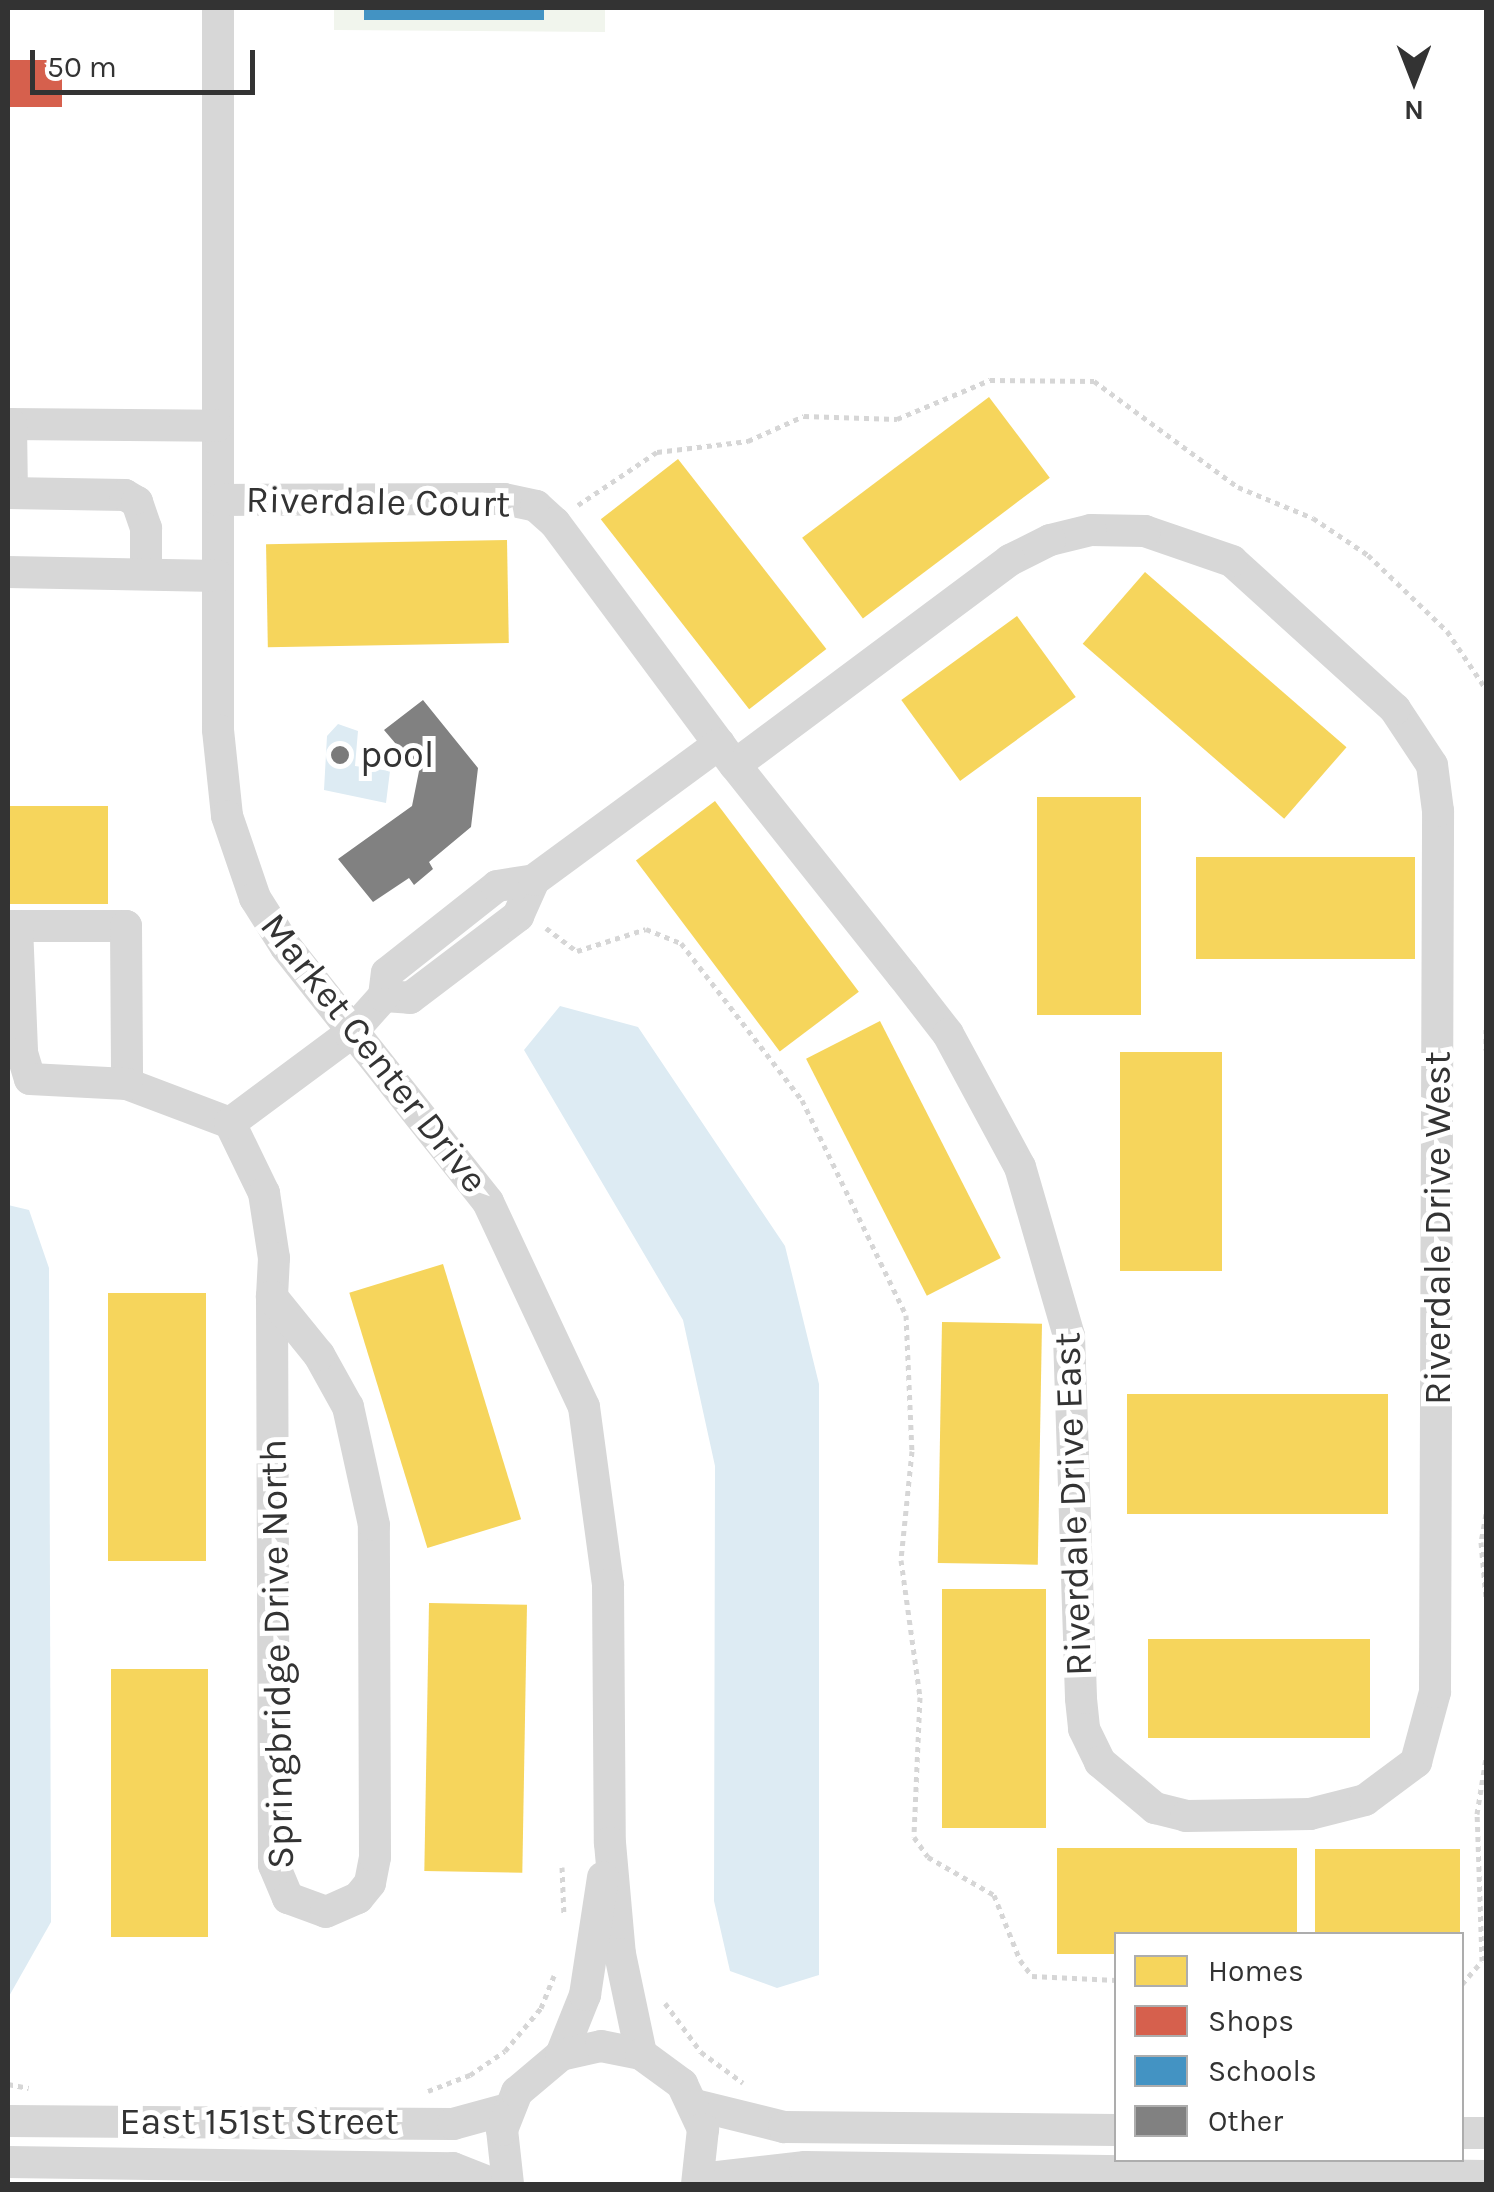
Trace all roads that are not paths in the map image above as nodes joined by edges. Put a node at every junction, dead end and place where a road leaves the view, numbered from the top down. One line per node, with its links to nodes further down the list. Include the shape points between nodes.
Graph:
1 (218, 8): 3 (street, Market Center Drive)
2 (9, 424): 3 (street); 4 (street)
3 (217, 426): 5 (street, Market Center Drive)
4 (10, 493): 7 (street, via 124,495 137,502 146,528)
5 (218, 500): 8 (street, Market Center Drive); 9 (street, Riverdale Court, via 504,499 536,506)
6 (8, 572): 7 (street)
7 (146, 574): 8 (street)
8 (218, 576): 11 (street, Market Center Drive, via 219,763 231,834 268,920)
9 (727, 754): 11 (street, via 531,891 410,998 384,996); 15 (street, Riverdale Drive East, via 948,1034 998,1119 1038,1214 1070,1336 1081,1699 1084,1729 1100,1762 1154,1808 1186,1816 1340,1809 1416,1762); 15 (street, Riverdale Drive West, via 1010,560 1091,530 1145,531 1232,561 1394,709 1432,765 1438,811)
10 (12, 926): 12 (street, via 30,1079); 12 (street, via 126,926)
11 (350, 1034): 13 (street); 16 (street, Market Center Drive, via 488,1202 584,1408 608,1585)
12 (127, 1084): 13 (street)
13 (230, 1124): 14 (street, Springbridge Drive North, via 270,1218)
14 (272, 1297): 14 (street, Springbridge Drive North, via 274,1865 288,1898 326,1912 358,1898 370,1883 375,1857 374,1525 348,1407 319,1355)
15 (1436, 1692)
16 (610, 1843): 17 (street, Market Center Drive, via 620,1954); 18 (street, Market Center Drive, via 585,1995)
17 (641, 2054): 18 (street, via 601,2046); 19 (street, via 682,2084)
18 (561, 2055): 20 (street, via 530,2077)
19 (695, 2105): 22 (street, via 784,2127); 25 (street, via 703,2129)
20 (508, 2109): 21 (street, East 151st Street, via 454,2124); 27 (street, via 500,2153)
21 (8, 2121)
22 (1114, 2130)
23 (8, 2162): 26 (street, East 151st Street, via 453,2168)
24 (1486, 2176): 25 (street, via 805,2168)
25 (698, 2182)
26 (493, 2184)
27 (508, 2184)

